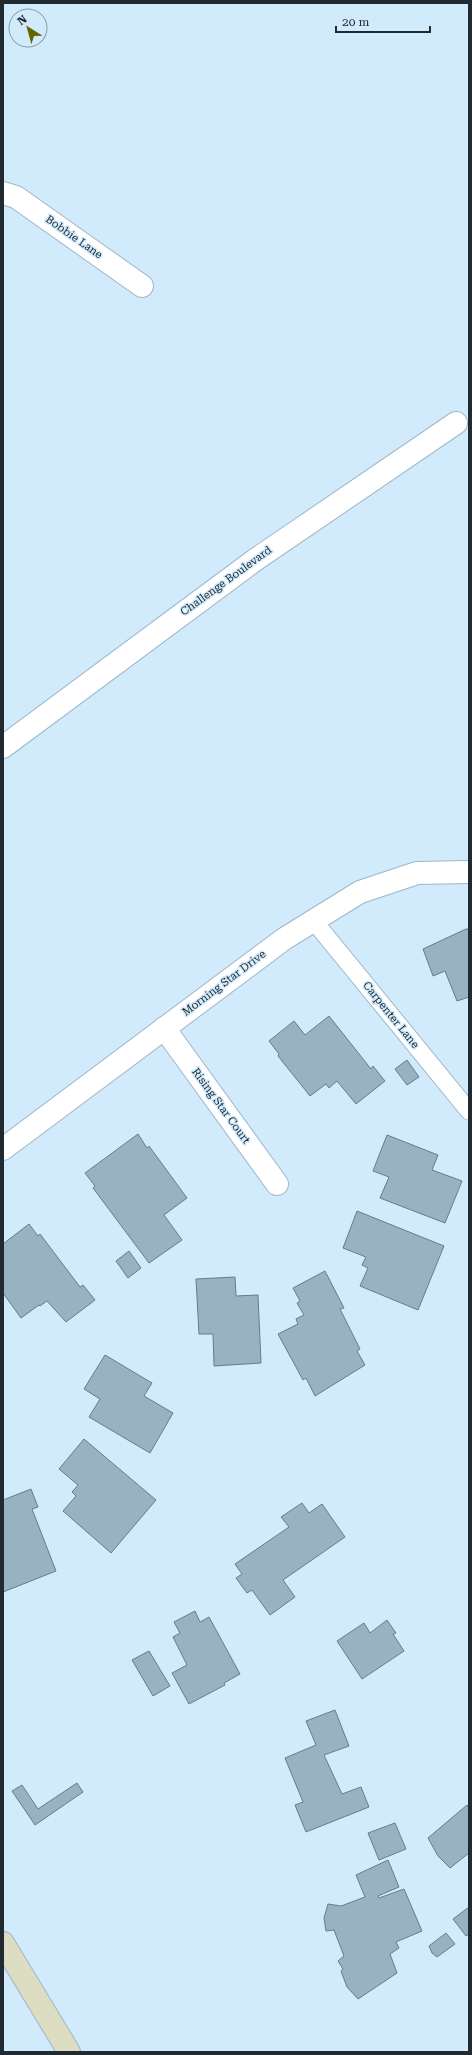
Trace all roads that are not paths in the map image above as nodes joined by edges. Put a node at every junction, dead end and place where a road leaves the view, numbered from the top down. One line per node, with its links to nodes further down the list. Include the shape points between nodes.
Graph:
1 (3, 193): 2 (street, Bobbie Lane, via 16,197)
2 (142, 286)
3 (456, 423): 4 (street, Challenge Boulevard, via 255,560)
4 (3, 748)
5 (469, 872): 6 (street, Morning Star Drive, via 417,873 360,892)
6 (313, 920): 7 (street, Morning Star Drive); 8 (lane, Carpenter Lane)
7 (164, 1028): 9 (street, Morning Star Drive); 10 (street, Rising Star Court)
8 (469, 1111)
9 (3, 1149)
10 (277, 1184)
11 (3, 1943): 12 (main road)
12 (68, 2052)

